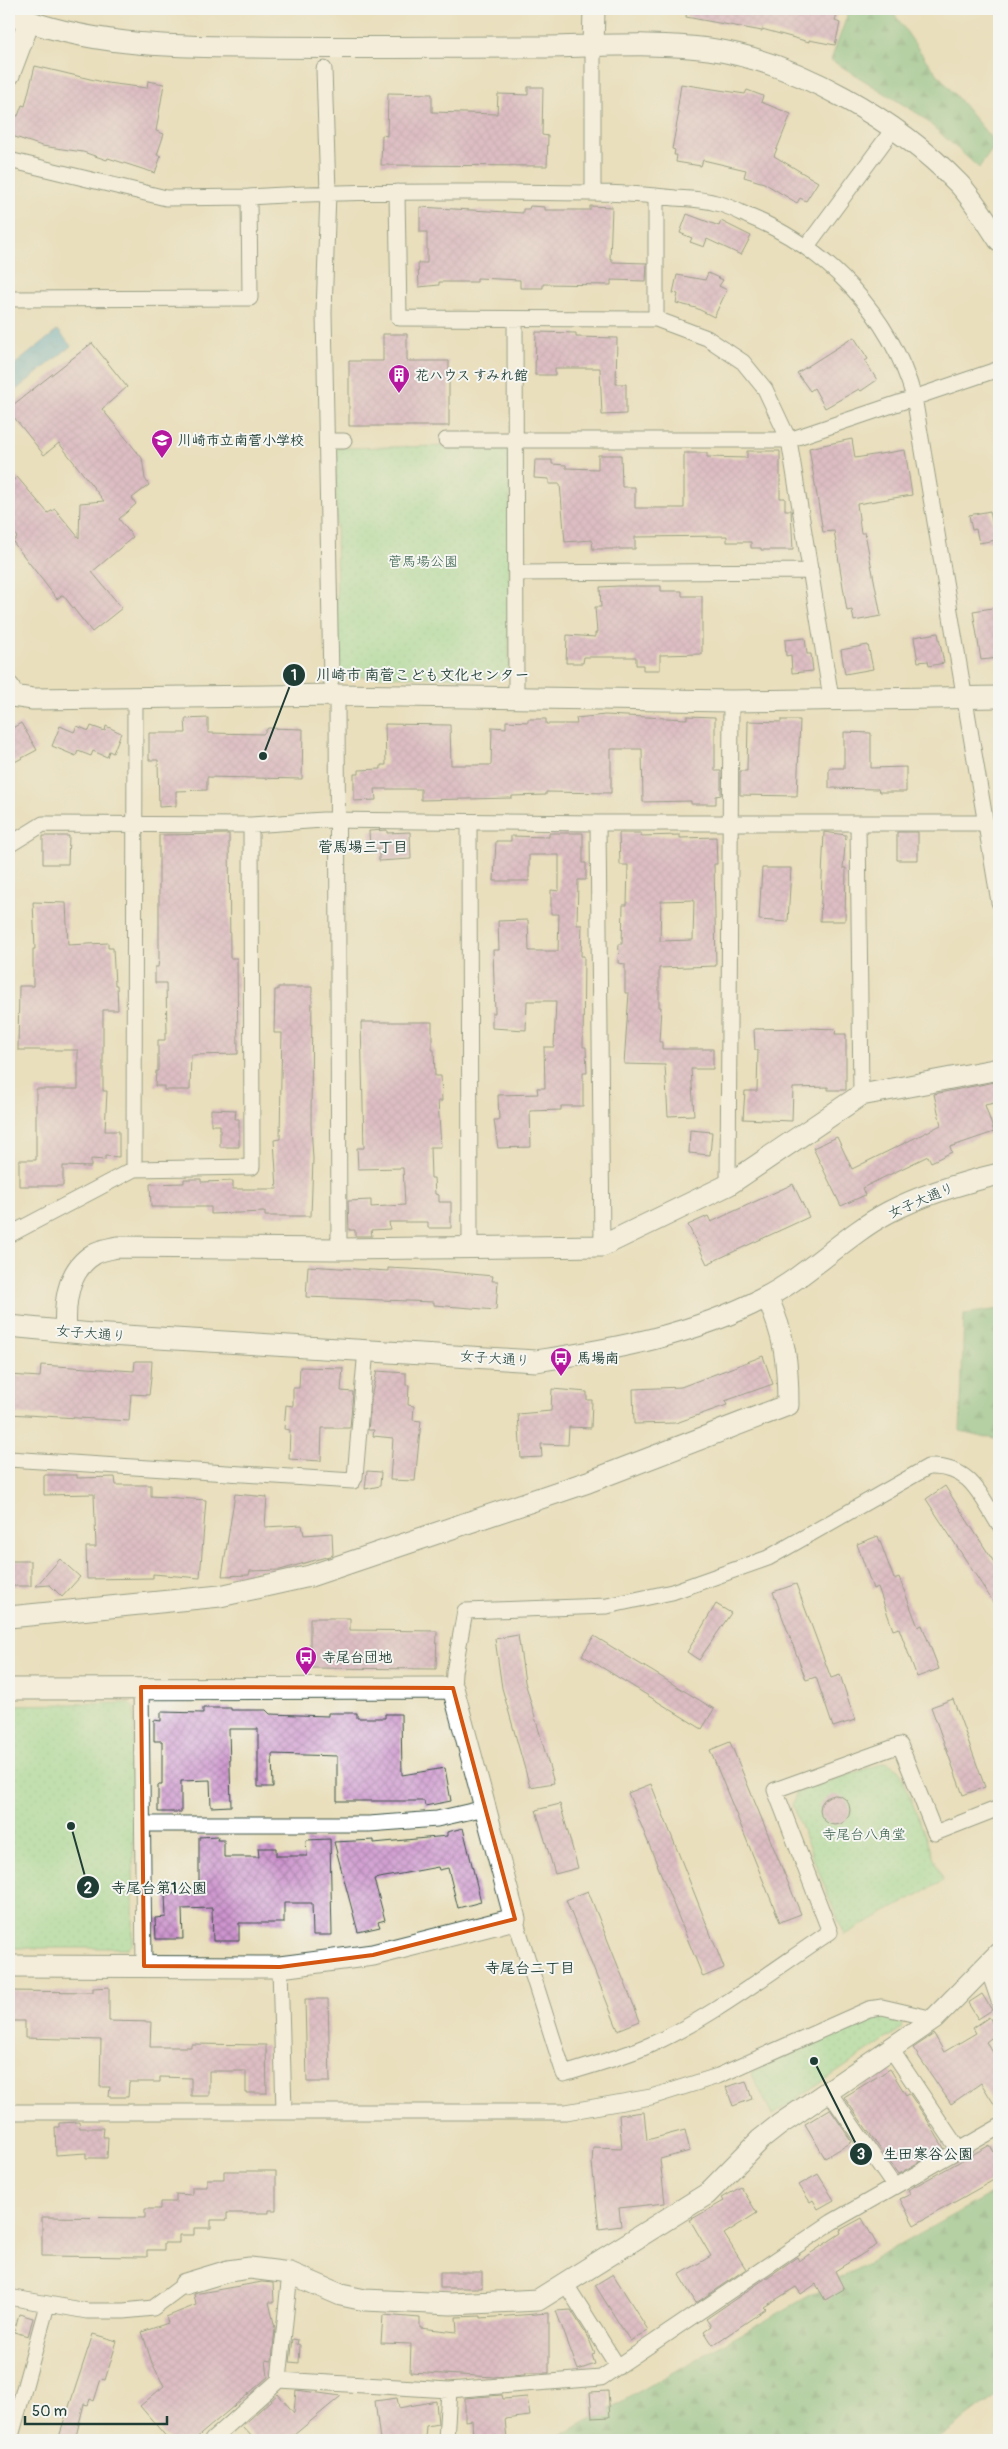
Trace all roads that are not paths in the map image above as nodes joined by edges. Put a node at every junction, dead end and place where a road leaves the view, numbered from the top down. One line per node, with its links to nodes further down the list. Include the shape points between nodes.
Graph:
1 (594, 9): 4 (street)
2 (9, 14): 3 (street)
3 (29, 22): 4 (street, via 94,38 164,47); 6 (street)
4 (594, 47): 7 (street, via 664,44 712,49 764,62 824,87); 11 (street)
5 (324, 69): 9 (street)
6 (9, 75)
7 (894, 128): 14 (street, via 959,185); 15 (street)
8 (9, 160): 13 (street, via 166,198)
9 (328, 192): 10 (street); 13 (street); 24 (street, via 324,313)
10 (398, 192): 11 (street); 17 (street, via 399,318)
11 (593, 193): 12 (street)
12 (656, 196): 15 (street, via 716,203 763,222); 18 (street)
13 (249, 197): 16 (street, via 250,298)
14 (999, 240)
15 (807, 246): 20 (street, via 842,275 868,306 904,367)
16 (9, 298)
17 (515, 319): 18 (street); 22 (street)
18 (656, 319): 23 (street, via 707,338 743,362 764,389)
19 (999, 369): 20 (street)
20 (914, 397): 23 (street); 30 (street)
21 (446, 440): 22 (street)
22 (517, 440): 23 (street); 27 (street)
23 (789, 440): 26 (street)
24 (328, 441): 25 (street); 28 (street)
25 (344, 441)
26 (811, 571): 27 (street); 33 (street)
27 (517, 573): 32 (street)
28 (334, 688): 32 (street); 34 (street); 36 (street)
29 (10, 694): 34 (street, via 33,699)
30 (965, 696): 31 (street); 33 (street); 41 (street)
31 (999, 697)
32 (516, 698): 35 (street)
33 (831, 698): 35 (street)
34 (135, 699): 43 (street)
35 (731, 701): 39 (street)
36 (337, 820): 37 (street); 42 (street); 54 (street)
37 (468, 822): 38 (street); 53 (street)
38 (598, 823): 39 (street); 52 (street)
39 (729, 823): 40 (street); 50 (street)
40 (858, 823): 41 (street); 47 (street)
41 (986, 823): 45 (street)
42 (251, 825): 43 (street); 48 (street, via 252,1167)
43 (134, 826): 44 (street, via 43,824); 48 (street)
44 (9, 845)
45 (999, 902)
46 (999, 1069): 47 (street)
47 (861, 1095): 50 (street)
48 (134, 1169): 51 (street)
49 (999, 1174): 55 (street, 女子大通り, via 951,1186 888,1212)
50 (728, 1185): 52 (street)
51 (9, 1235)
52 (602, 1246): 53 (street)
53 (470, 1247): 54 (street)
54 (339, 1248): 57 (street, via 117,1247 95,1254 81,1265 70,1282 64,1310)
55 (767, 1297): 58 (street, 女子大通り, via 702,1325 657,1339 536,1361); 61 (street, via 780,1325 788,1405 588,1482 310,1576 220,1596)
56 (9, 1326): 57 (street, 女子大通り)
57 (66, 1331): 58 (street, 女子大通り)
58 (366, 1349): 59 (street, via 353,1481)
59 (9, 1458)
60 (999, 1525): 63 (street, via 969,1478 944,1466 928,1467 768,1558 672,1592 607,1606 465,1611)
61 (9, 1617)
62 (141, 1687): 63 (street); 64 (street); 67 (street)
63 (453, 1688): 65 (street)
64 (9, 1689)
65 (485, 1808): 67 (street, via 437,1819 369,1824); 68 (street)
66 (999, 1808): 68 (street, via 935,1833 900,1745 775,1790 830,1932 754,1984 644,2048 564,2074)
67 (142, 1824): 71 (street)
68 (515, 1919): 72 (street, via 373,1955)
69 (993, 1960): 73 (street); 74 (street)
70 (9, 1966): 71 (street)
71 (144, 1966): 72 (street)
72 (280, 1967): 77 (street)
73 (999, 2001)
74 (934, 2019): 75 (street); 77 (street, via 882,2007 869,2009 718,2076 652,2097 566,2112)
75 (891, 2049): 76 (street); 80 (street)
76 (829, 2092): 81 (street); 83 (street, via 760,2140 707,2194)
77 (284, 2111): 78 (street)
78 (9, 2112)
79 (999, 2127): 80 (street)
80 (958, 2149): 81 (street)
81 (894, 2186): 87 (street, via 832,2222)
82 (290, 2273): 83 (street, via 341,2295 365,2300 451,2304 538,2300); 84 (street, via 250,2268); 88 (street)
83 (564, 2283): 87 (street)
84 (185, 2284): 86 (street, via 153,2308 87,2311)
85 (9, 2296): 86 (street)
86 (47, 2305): 90 (street)
87 (618, 2367): 89 (street, via 600,2378)
88 (279, 2380): 89 (street); 92 (street)
89 (449, 2390): 93 (street)
90 (14, 2401): 91 (street)
91 (10, 2440)
92 (212, 2440)
93 (446, 2440)

